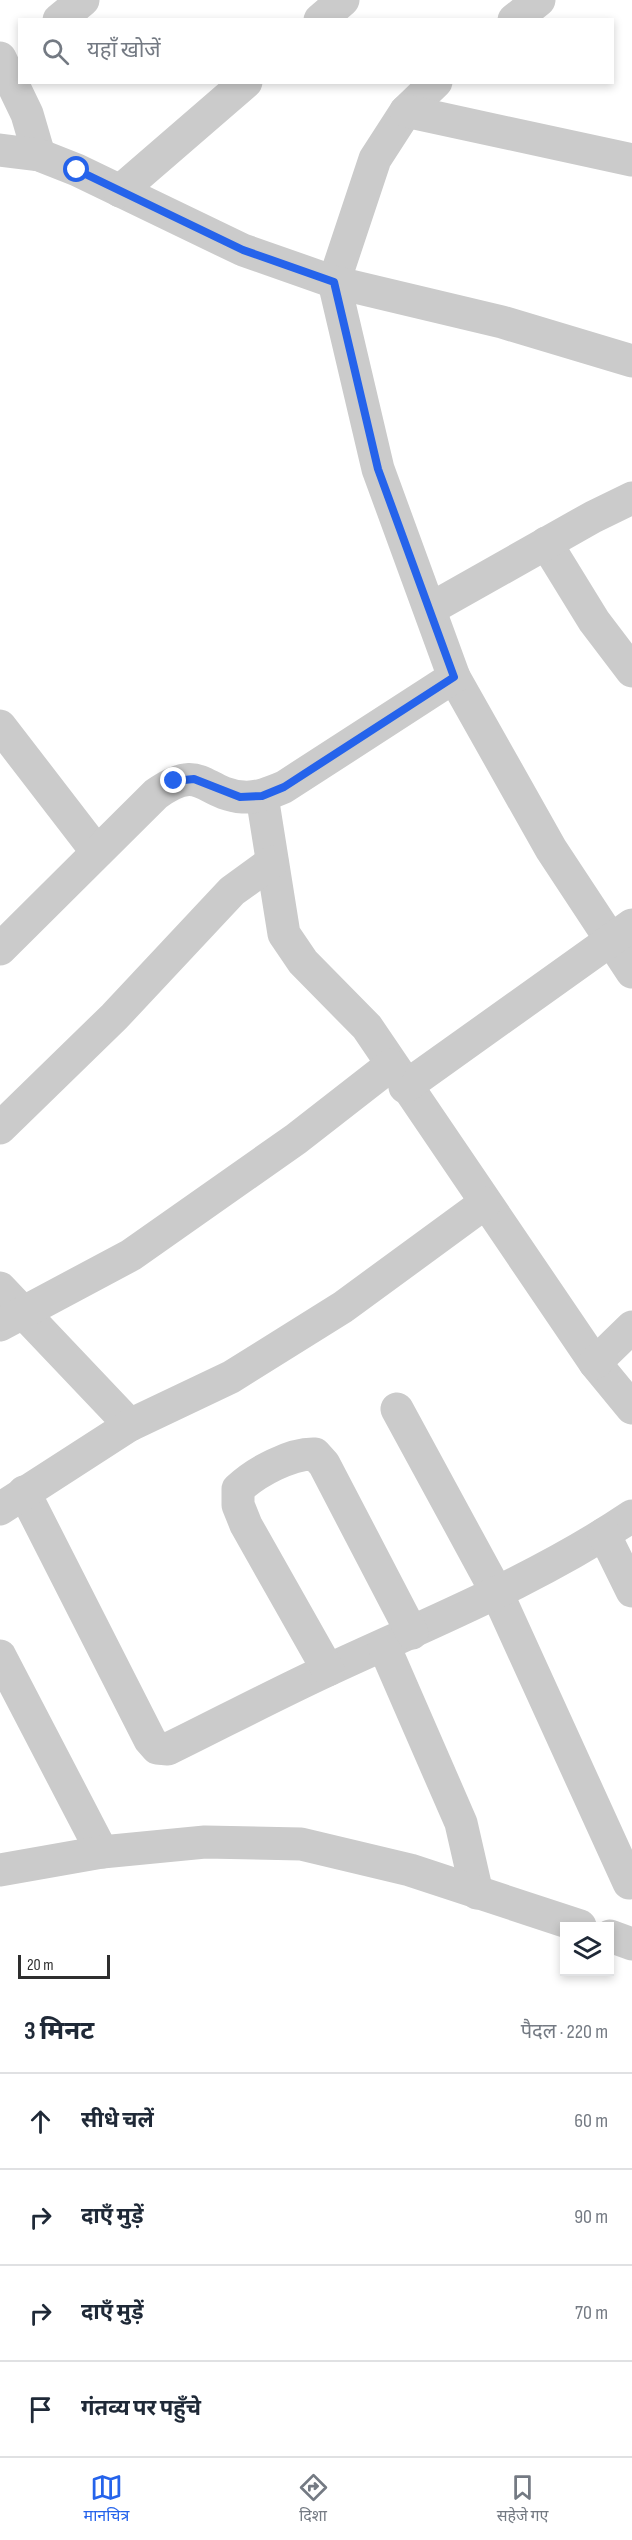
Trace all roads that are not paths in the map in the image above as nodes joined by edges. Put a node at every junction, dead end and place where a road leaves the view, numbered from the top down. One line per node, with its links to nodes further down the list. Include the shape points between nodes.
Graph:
1 (83, 0): 4 (street)
2 (343, 0): 5 (street)
3 (539, 0): 6 (street)
4 (60, 18)
5 (322, 18)
6 (516, 18)
7 (7, 55): 12 (street)
8 (244, 84): 14 (street)
9 (434, 84): 10 (street)
10 (406, 111): 13 (street); 15 (street, via 375,159)
11 (0, 150): 12 (street)
12 (39, 155): 14 (street)
13 (632, 160)
14 (120, 191): 15 (street, via 243,250)
15 (334, 282): 16 (street, via 502,322); 19 (street, via 378,469)
16 (632, 362)
17 (632, 498): 18 (street)
18 (546, 543): 19 (street); 20 (street, via 594,621)
19 (430, 609): 21 (street)
20 (632, 671)
21 (454, 677): 23 (street, via 284,787); 26 (street, via 528,810)
22 (0, 726): 24 (street)
23 (262, 796): 24 (street, via 240,797 194,779 174,781); 25 (street)
24 (97, 852): 27 (street)
25 (272, 862): 29 (street, via 285,934 303,962 367,1027); 30 (street, via 232,891 114,1017)
26 (620, 932): 28 (street); 29 (street)
27 (0, 949)
28 (632, 972)
29 (398, 1076): 31 (street); 33 (street, via 296,1139 131,1255)
30 (3, 1119)
31 (485, 1203): 35 (street); 38 (street, via 333,1314 231,1377)
32 (0, 1288): 33 (street)
33 (11, 1318): 38 (street)
34 (632, 1327): 35 (street)
35 (595, 1363): 36 (street)
36 (632, 1408)
37 (397, 1409): 43 (street)
38 (130, 1425): 39 (street)
39 (12, 1501): 46 (street, via 157,1748 168,1749)
40 (632, 1516): 41 (street)
41 (604, 1534): 42 (street); 43 (street)
42 (632, 1591)
43 (497, 1593): 44 (street); 49 (street)
44 (398, 1639): 46 (street); 46 (street, via 324,1464 315,1454 302,1453 247,1480 238,1489 238,1505); 50 (street, via 461,1823)
45 (0, 1656): 47 (street)
46 (328, 1670)
47 (102, 1852): 48 (street); 50 (street, via 205,1842 301,1844 410,1870)
48 (0, 1869)
49 (628, 1883)
50 (477, 1893): 51 (street)
51 (568, 1922)
52 (614, 1938): 53 (street)
53 (632, 1944)

